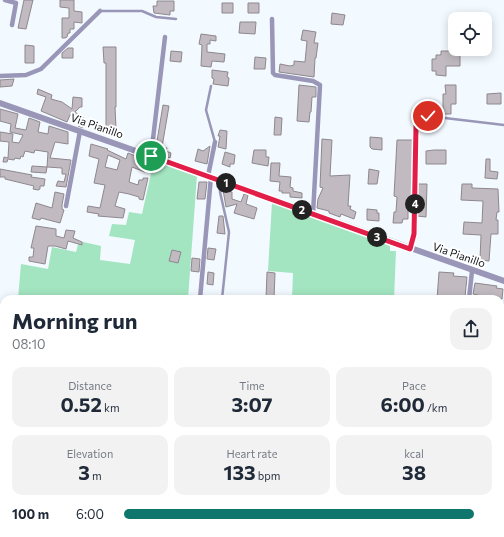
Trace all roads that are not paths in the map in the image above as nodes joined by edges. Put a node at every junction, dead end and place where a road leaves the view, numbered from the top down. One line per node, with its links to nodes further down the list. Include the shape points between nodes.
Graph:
1 (4, 0): 5 (street, via 16,3)
2 (100, 11): 3 (lane, via 142,11 156,18); 7 (street, via 41,69 26,75)
3 (176, 19)
4 (272, 19): 17 (street, via 273,73 313,81 320,85)
5 (12, 25)
6 (165, 37): 13 (street)
7 (0, 76)
8 (211, 86): 12 (lane, via 206,110)
9 (0, 103): 11 (street, Via Pianillo)
10 (504, 125): 18 (lane, via 428,116 419,120 416,126 414,234)
11 (80, 131): 13 (street, Via Pianillo); 16 (street)
12 (215, 142): 14 (street)
13 (151, 156): 14 (street, Via Pianillo)
14 (209, 176): 15 (street, Via Pianillo); 21 (street)
15 (220, 181): 17 (street, Via Pianillo); 22 (lane, via 229,232)
16 (66, 206)
17 (313, 214): 18 (street, Via Pianillo)
18 (410, 249): 19 (street, Via Pianillo)
19 (472, 271): 20 (street, Via Pianillo); 23 (street)
20 (504, 281)
21 (200, 295)
22 (222, 295)
23 (469, 295)

